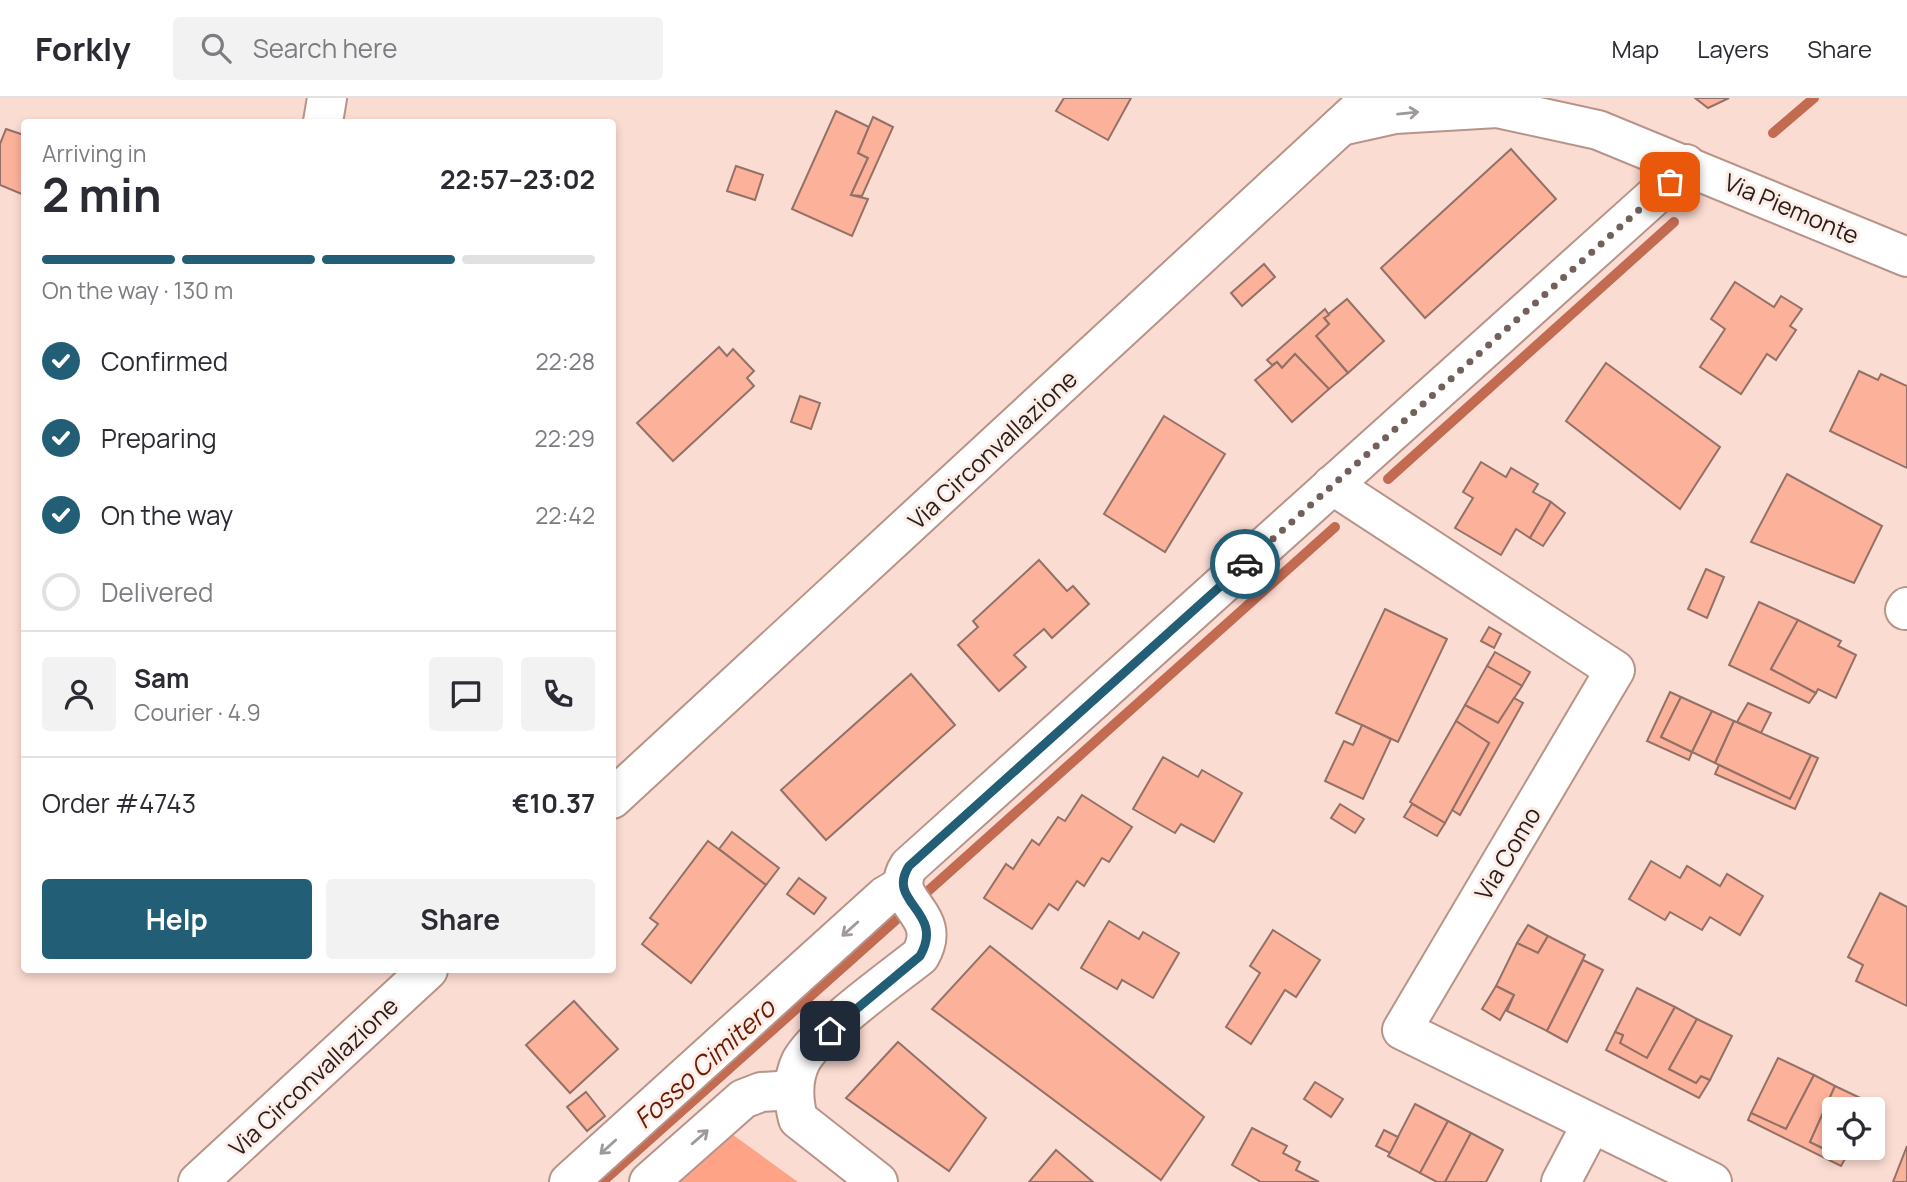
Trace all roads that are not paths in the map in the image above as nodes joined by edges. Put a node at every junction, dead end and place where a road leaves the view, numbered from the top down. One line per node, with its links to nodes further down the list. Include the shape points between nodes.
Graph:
1 (327, 98): 5 (street)
2 (1371, 98): 6 (street, Via Circonvallazione)
3 (1557, 98): 7 (street, Via Piemonte)
4 (1489, 103): 6 (street, Via Piemonte, one-way to 4, via 1395,114); 7 (street, Via Piemonte)
5 (324, 119)
6 (1341, 126): 11 (street, Via Circonvallazione)
7 (1598, 130): 8 (street, Via Piemonte)
8 (1686, 164): 9 (street, Via Piemonte); 10 (street)
9 (1907, 257)
10 (1332, 485): 12 (street, via 909,866 903,876); 15 (street, Via Como, via 1615,670 1402,1030)
11 (616, 795)
12 (912, 902): 14 (street, via 928,942 920,956 811,1046 796,1073); 17 (street, one-way to 17, via 885,896)
13 (425, 973): 16 (street, Via Circonvallazione)
14 (794, 1090): 18 (street, one-way to 14, via 743,1099 761,1092); 19 (street, via 797,1119)
15 (1591, 1125): 20 (street); 21 (street, Via Como)
16 (198, 1182)
17 (569, 1182)
18 (649, 1182)
19 (878, 1182)
20 (1561, 1182)
21 (1712, 1182)

